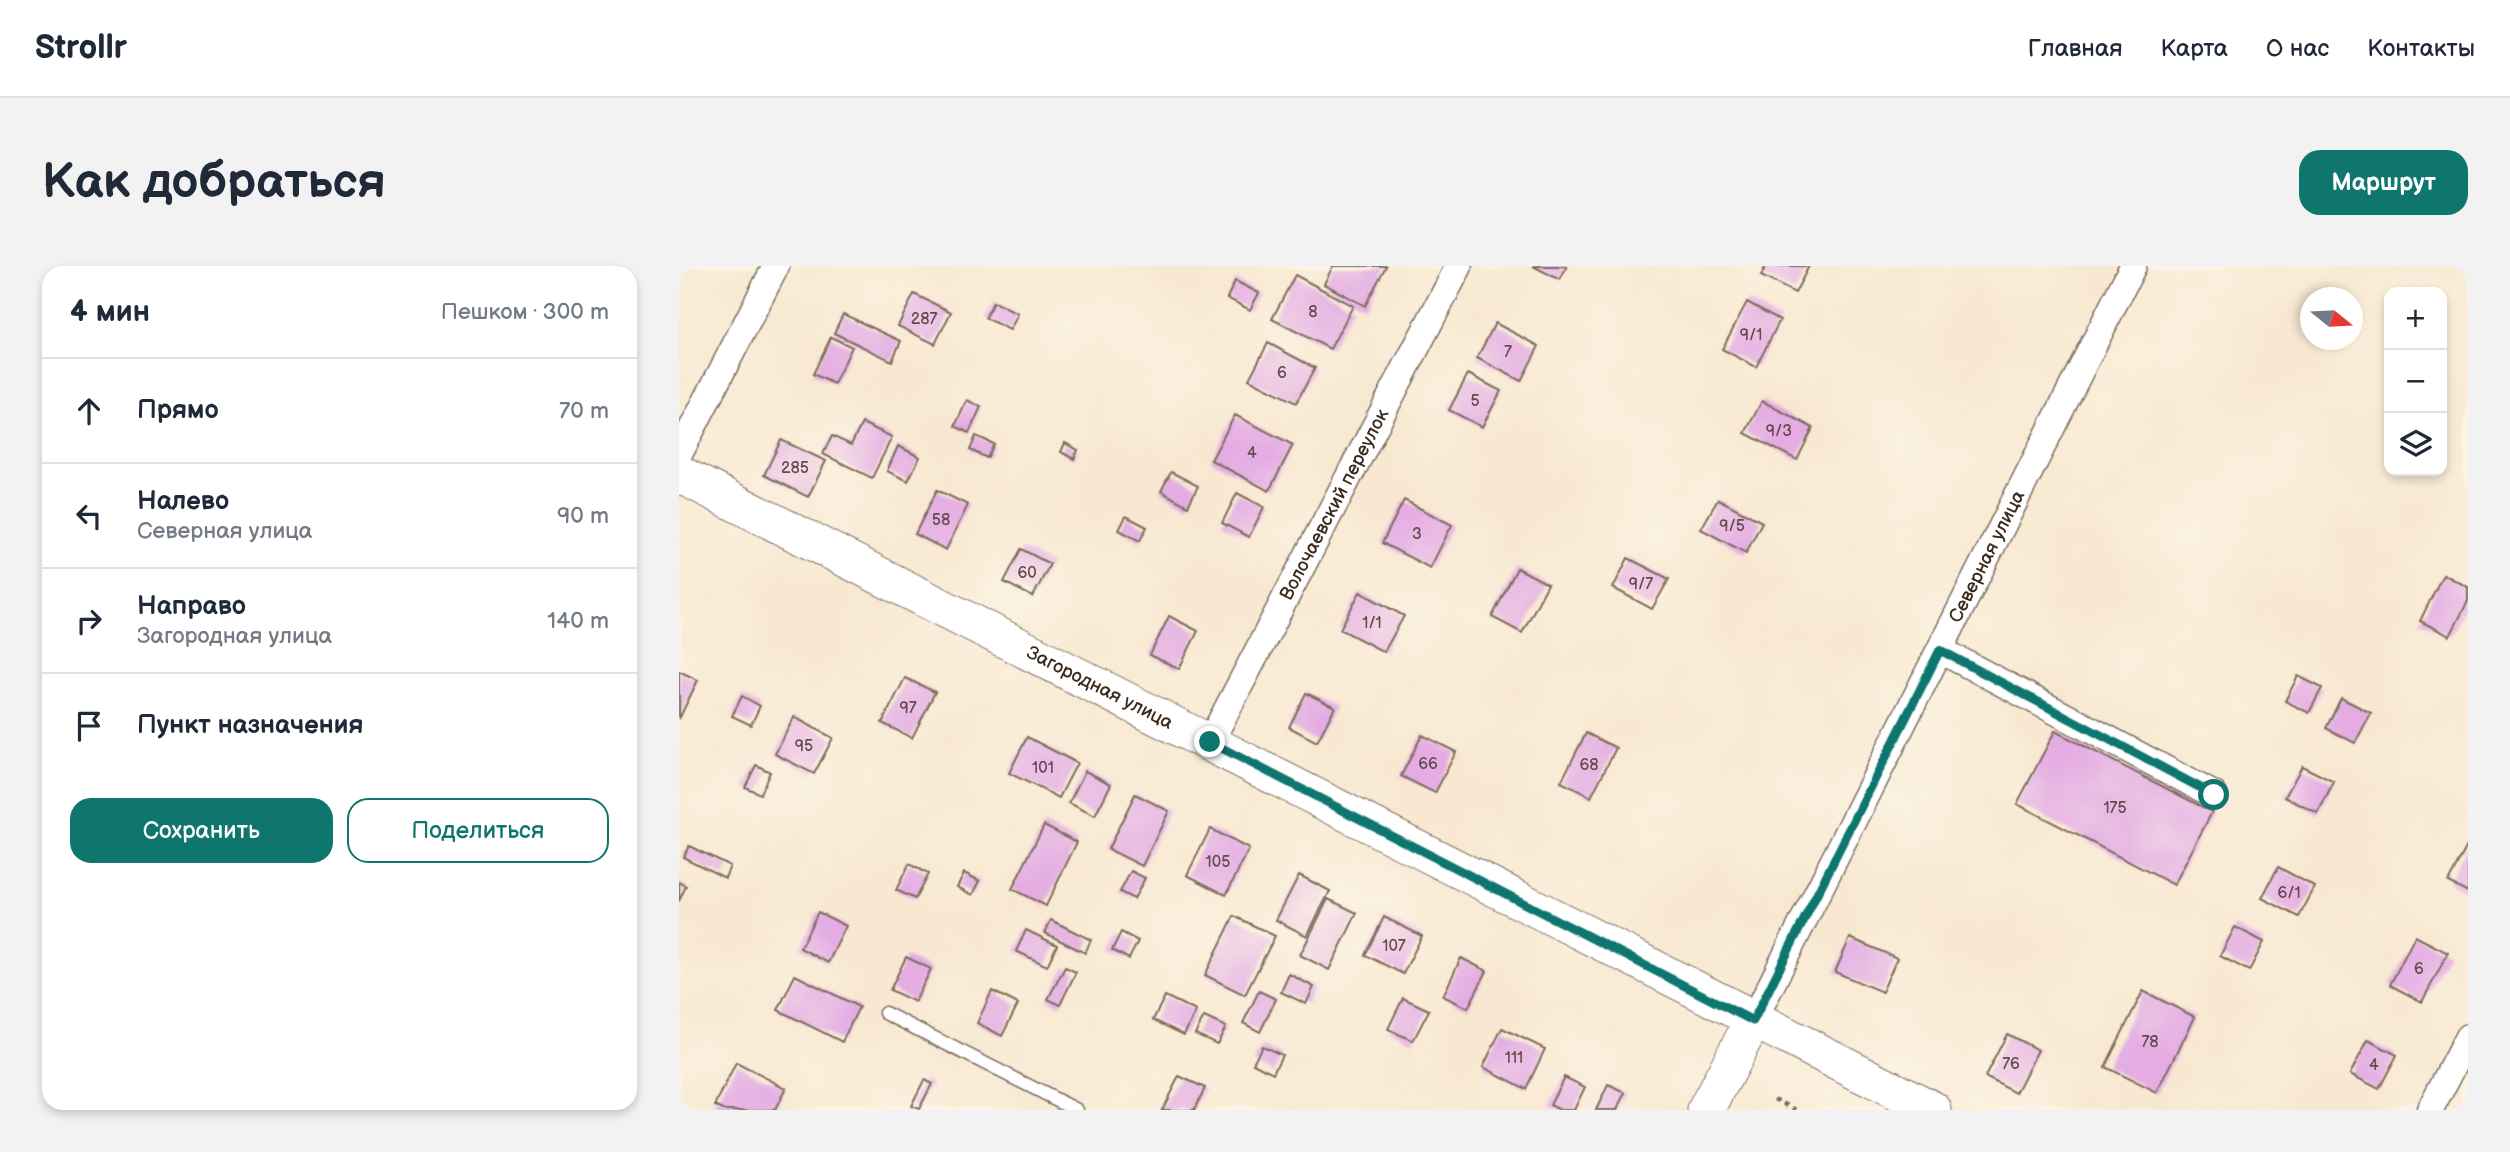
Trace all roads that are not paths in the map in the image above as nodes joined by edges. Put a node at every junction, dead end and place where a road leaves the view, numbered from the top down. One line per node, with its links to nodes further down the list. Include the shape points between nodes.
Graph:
1 (776, 266): 4 (street)
2 (1459, 266): 7 (street, Волочаевский переулок)
3 (2133, 266): 6 (street, Северная улица)
4 (679, 454)
5 (679, 474): 7 (main road, Загородная улица)
6 (1940, 650): 8 (street); 10 (street, Северная улица)
7 (1210, 742): 10 (main road, Загородная улица)
8 (2214, 795)
9 (885, 1013): 12 (lane)
10 (1753, 1021): 13 (main road, Северная улица); 14 (main road, Загородная улица)
11 (2468, 1037): 15 (street)
12 (1077, 1110)
13 (1706, 1110)
14 (1933, 1110)
15 (2430, 1110)

